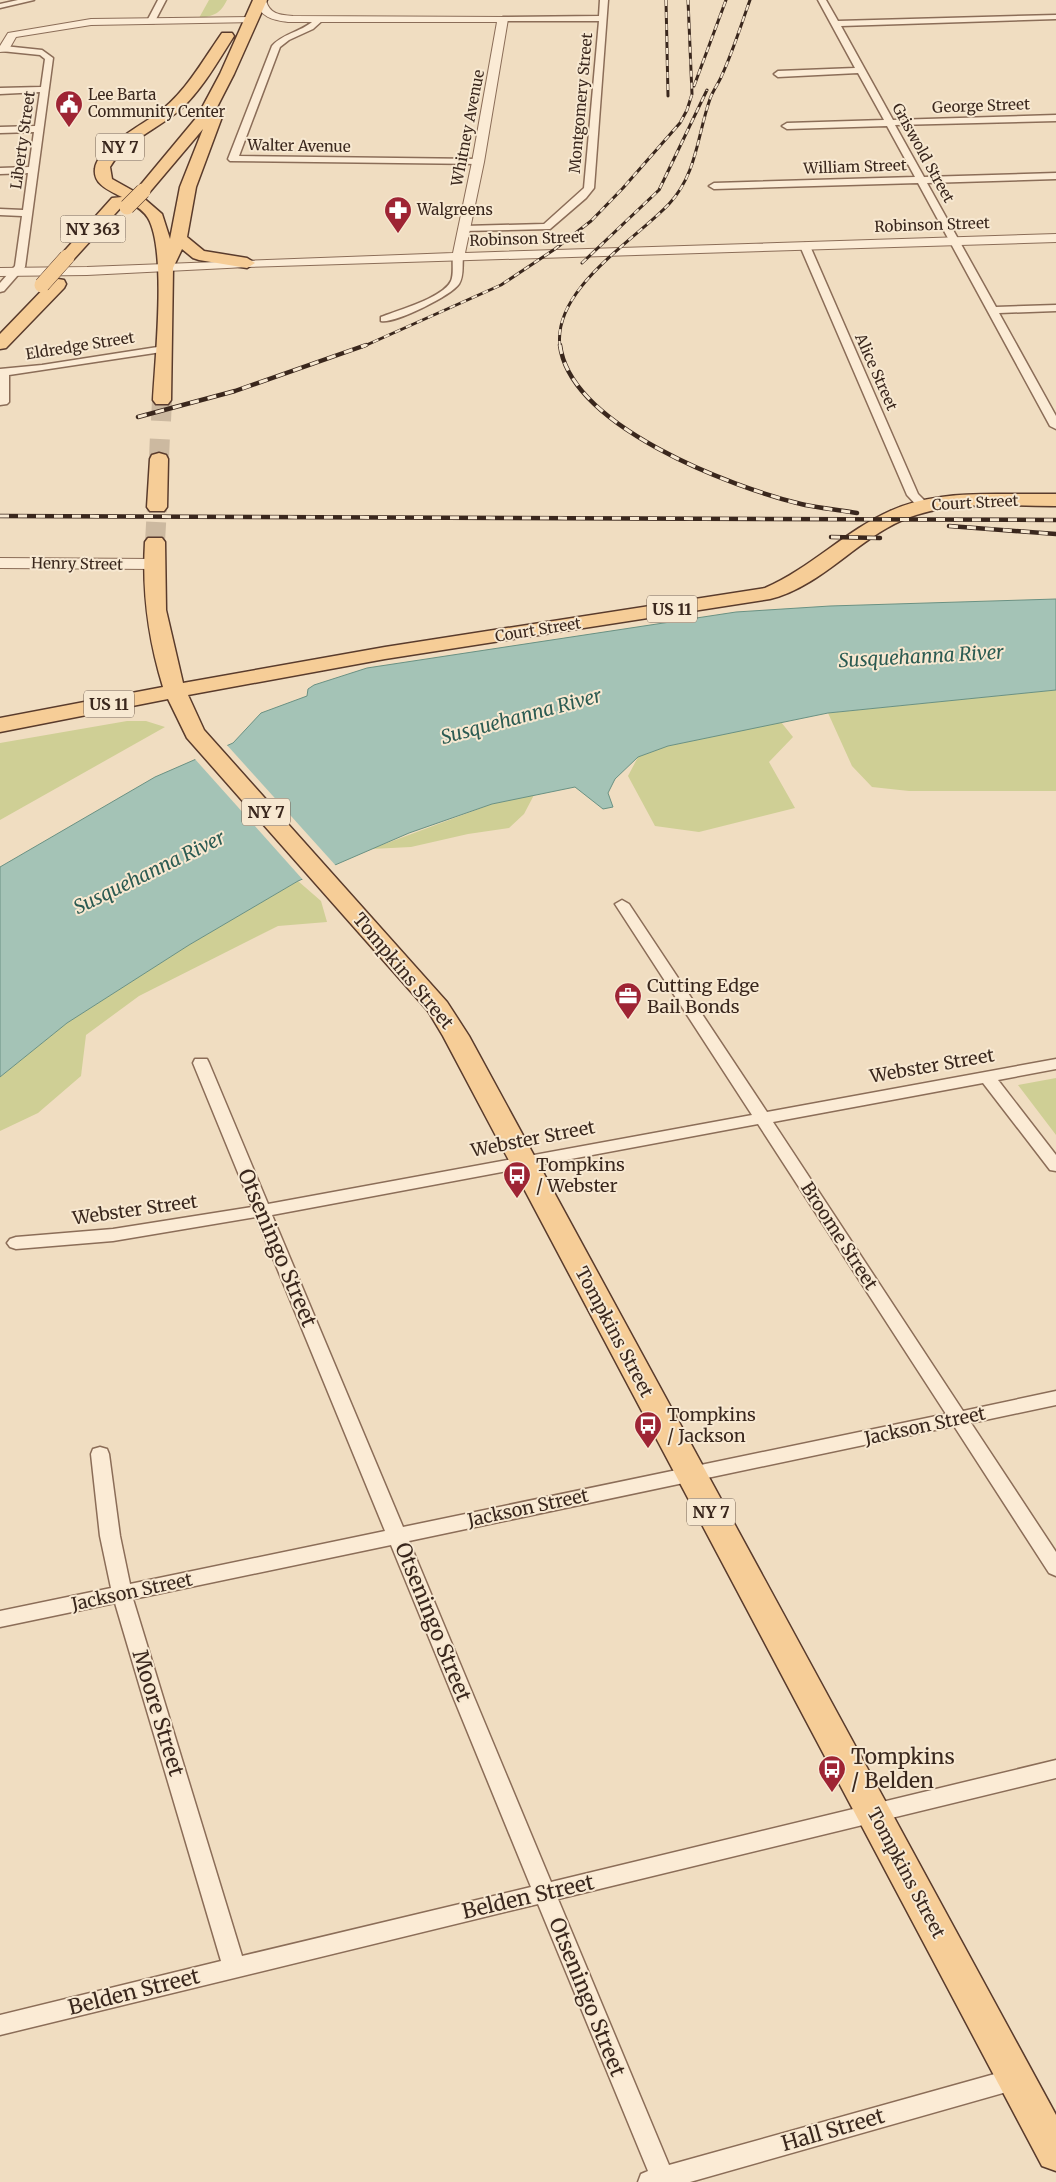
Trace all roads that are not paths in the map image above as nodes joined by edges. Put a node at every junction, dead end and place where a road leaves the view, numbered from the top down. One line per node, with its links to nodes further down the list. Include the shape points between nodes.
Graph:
1 (30, 0): 6 (street)
2 (162, 0): 14 (street)
3 (261, 0): 12 (street, via 268,14); 15 (main road)
4 (604, 0): 9 (street, Montgomery Street)
5 (822, 0): 16 (street, Griswold Street)
6 (0, 6)
7 (239, 7): 11 (main road)
8 (1056, 17): 16 (street)
9 (603, 18): 10 (street); 38 (street, Montgomery Street, via 589,188 547,227)
10 (502, 19): 13 (street); 29 (street, Whitney Avenue)
11 (233, 20): 14 (street); 15 (street); 17 (main road, NY 363)
12 (301, 20): 13 (street); 15 (street)
13 (319, 20): 29 (street, Walter Avenue, via 276,46 234,159)
14 (151, 21): 18 (street, via 92,22 28,31 12,35)
15 (260, 24): 19 (main road, NY 363, via 244,39)
16 (835, 24): 20 (street, Griswold Street)
17 (227, 36): 35 (main road, NY 363, via 193,114); 45 (main road, NY 7, via 195,86 177,105 113,152 102,167 107,182 154,215 160,228)
18 (2, 49): 22 (street, Liberty Street, via 48,55)
19 (236, 58): 35 (main road, NY 363, via 193,132 169,162); 39 (main road, NY 7, via 188,187)
20 (861, 70): 21 (street); 25 (street, Griswold Street)
21 (778, 74)
22 (45, 89): 23 (street); 27 (street, Liberty Street)
23 (0, 90)
24 (1056, 118): 25 (street, George Street)
25 (889, 123): 26 (street, George Street); 33 (street, Griswold Street)
26 (787, 126)
27 (40, 129): 28 (street); 30 (street, Liberty Street)
28 (0, 130)
29 (478, 162): 38 (street, Whitney Avenue)
30 (34, 170): 31 (street); 37 (street, Liberty Street)
31 (0, 171)
32 (1056, 176): 33 (street, William Street)
33 (920, 180): 34 (street, William Street); 41 (street, Griswold Street)
34 (714, 186)
35 (137, 188): 48 (main road, NY 363, bridge)
36 (0, 212): 37 (street)
37 (28, 213): 47 (street, Liberty Street, via 20,266)
38 (464, 229): 43 (street, Whitney Avenue)
39 (179, 238): 44 (main road, via 199,255); 45 (main road, NY 7)
40 (1056, 238): 41 (street, Robinson Street)
41 (954, 241): 42 (street, Robinson Street); 51 (street, Griswold Street)
42 (806, 246): 43 (street, Robinson Street); 64 (street, Alice Street, via 913,495)
43 (458, 257): 44 (street, Robinson Street); 52 (street, Whitney Avenue, via 453,286 432,299)
44 (246, 263): 45 (street, Robinson Street)
45 (166, 267): 47 (street, Robinson Street); 55 (main road, NY 7)
46 (0, 272): 47 (street, Robinson Street)
47 (16, 272): 49 (street)
48 (50, 285): 53 (main road, NY 363); 54 (main road, NY 363)
49 (0, 290)
50 (1056, 308): 51 (street)
51 (992, 310): 59 (street, Griswold Street)
52 (385, 318)
53 (0, 328)
54 (0, 344)
55 (164, 349): 56 (street, Eldredge Street, via 42,369); 57 (main road, NY 7)
56 (2, 372): 60 (street)
57 (162, 400)
58 (1056, 400): 59 (street)
59 (1042, 401): 61 (street, Griswold Street)
60 (3, 402)
61 (1056, 426)
62 (159, 459): 65 (main road)
63 (1056, 500): 64 (main road, Court Street / US 11)
64 (924, 506): 69 (main road, Court Street / US 11, via 884,522 804,578 770,593 385,653)
65 (157, 507)
66 (155, 542): 68 (main road, NY 7)
67 (0, 563): 68 (street, Henry Street)
68 (154, 564): 69 (main road, NY 7, via 154,602)
69 (175, 691): 70 (main road, Court Street / US 11); 71 (main road, Tompkins Street / NY 7)
70 (0, 725)
71 (195, 733): 72 (main road, Tompkins Street / NY 7)
72 (336, 891): 78 (main road, Tompkins Street / NY 7, via 438,1007)
73 (622, 904): 77 (street, Broome Street)
74 (201, 1063): 80 (street, Otseningo Street)
75 (1056, 1064): 76 (street, Webster Street)
76 (986, 1076): 77 (street, Webster Street); 79 (street)
77 (763, 1117): 78 (street, Webster Street); 83 (street, Broome Street)
78 (522, 1162): 80 (street, Webster Street); 85 (main road, Tompkins Street / NY 7)
79 (1056, 1166)
80 (261, 1211): 81 (street, Webster Street, via 113,1235); 86 (street, Otseningo Street)
81 (16, 1244)
82 (1056, 1398): 83 (street, Jackson Street)
83 (958, 1419): 85 (street, Jackson Street); 87 (street, Broome Street)
84 (100, 1454): 88 (street, Moore Street, via 110,1536)
85 (690, 1474): 86 (street, Jackson Street); 91 (main road, Tompkins Street / NY 7)
86 (397, 1536): 88 (street, Jackson Street); 92 (street, Otseningo Street)
87 (1056, 1568)
88 (122, 1594): 89 (street, Jackson Street); 93 (street, Moore Street)
89 (0, 1619)
90 (1056, 1770): 91 (street, Belden Street)
91 (874, 1815): 92 (street, Belden Street); 95 (main road, Tompkins Street / NY 7)
92 (544, 1893): 93 (street, Belden Street); 97 (street, Otseningo Street)
93 (234, 1967): 94 (street, Belden Street)
94 (0, 2025)
95 (1016, 2079): 96 (main road, Tompkins Street / NY 7); 97 (street, Hall Street)
96 (1056, 2153)
97 (659, 2181)

